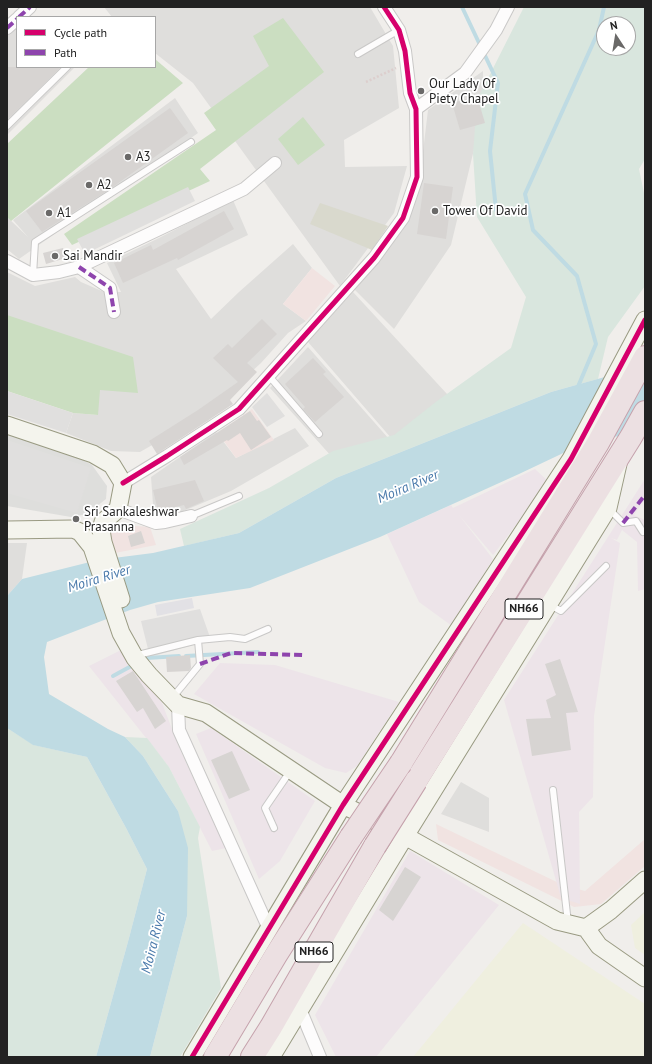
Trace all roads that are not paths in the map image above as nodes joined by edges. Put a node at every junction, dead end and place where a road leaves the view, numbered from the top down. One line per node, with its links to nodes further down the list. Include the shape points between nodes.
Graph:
1 (30, 7): 4 (street)
2 (384, 7): 7 (street)
3 (508, 7): 10 (street, via 496,30 465,74)
4 (20, 16)
5 (16, 20): 6 (street)
6 (7, 28)
7 (399, 30): 8 (lane); 10 (street, via 405,51 410,93)
8 (358, 54)
9 (66, 68): 11 (lane)
10 (416, 109): 20 (street, via 417,177 403,218 374,258)
11 (7, 126)
12 (191, 142): 16 (lane, via 35,242)
13 (275, 163): 15 (street, via 244,189)
14 (7, 262): 16 (street)
15 (78, 267): 16 (street); 17 (street, via 110,288)
16 (33, 275)
17 (114, 312)
18 (645, 320): 45 (street, via 570,459)
19 (645, 357): 55 (highway, NH66, bridge, via 598,443 401,763 276,955)
20 (269, 376): 23 (lane); 25 (street, via 239,409)
21 (645, 412): 24 (highway, NH66)
22 (7, 426): 25 (street, via 93,454 112,465)
23 (319, 434)
24 (626, 446): 27 (street); 56 (highway, NH66, bridge, via 374,846)
25 (123, 483): 28 (street)
26 (239, 496): 29 (lane)
27 (608, 508): 33 (lane, via 623,523 636,520); 36 (street)
28 (118, 509): 29 (street, via 156,522); 30 (street)
29 (191, 516)
30 (103, 522): 31 (street); 34 (street)
31 (73, 529): 32 (street); 34 (street)
32 (7, 530)
33 (643, 532)
34 (97, 545): 38 (street)
35 (606, 566): 36 (lane, via 561,611)
36 (548, 604): 47 (street)
37 (268, 629): 39 (lane, via 245,639 230,637)
38 (126, 631): 40 (street); 41 (street, via 135,658)
39 (198, 640): 40 (lane); 42 (lane, via 200,664)
40 (142, 654): 41 (street)
41 (149, 675): 42 (street)
42 (175, 701): 43 (street, via 206,713); 51 (street, via 179,730)
43 (291, 770): 45 (street); 46 (lane, via 265,808)
44 (553, 790): 49 (lane)
45 (343, 805): 47 (street); 51 (street)
46 (274, 828)
47 (405, 836): 49 (street, via 557,921); 53 (street)
48 (645, 880): 50 (street)
49 (568, 923): 50 (street)
50 (586, 928): 52 (street, via 599,946)
51 (269, 929): 54 (street)
52 (645, 978)
53 (300, 1009): 57 (street); 58 (street)
54 (192, 1057)
55 (215, 1057)
56 (252, 1057)
57 (271, 1057)
58 (320, 1057)

